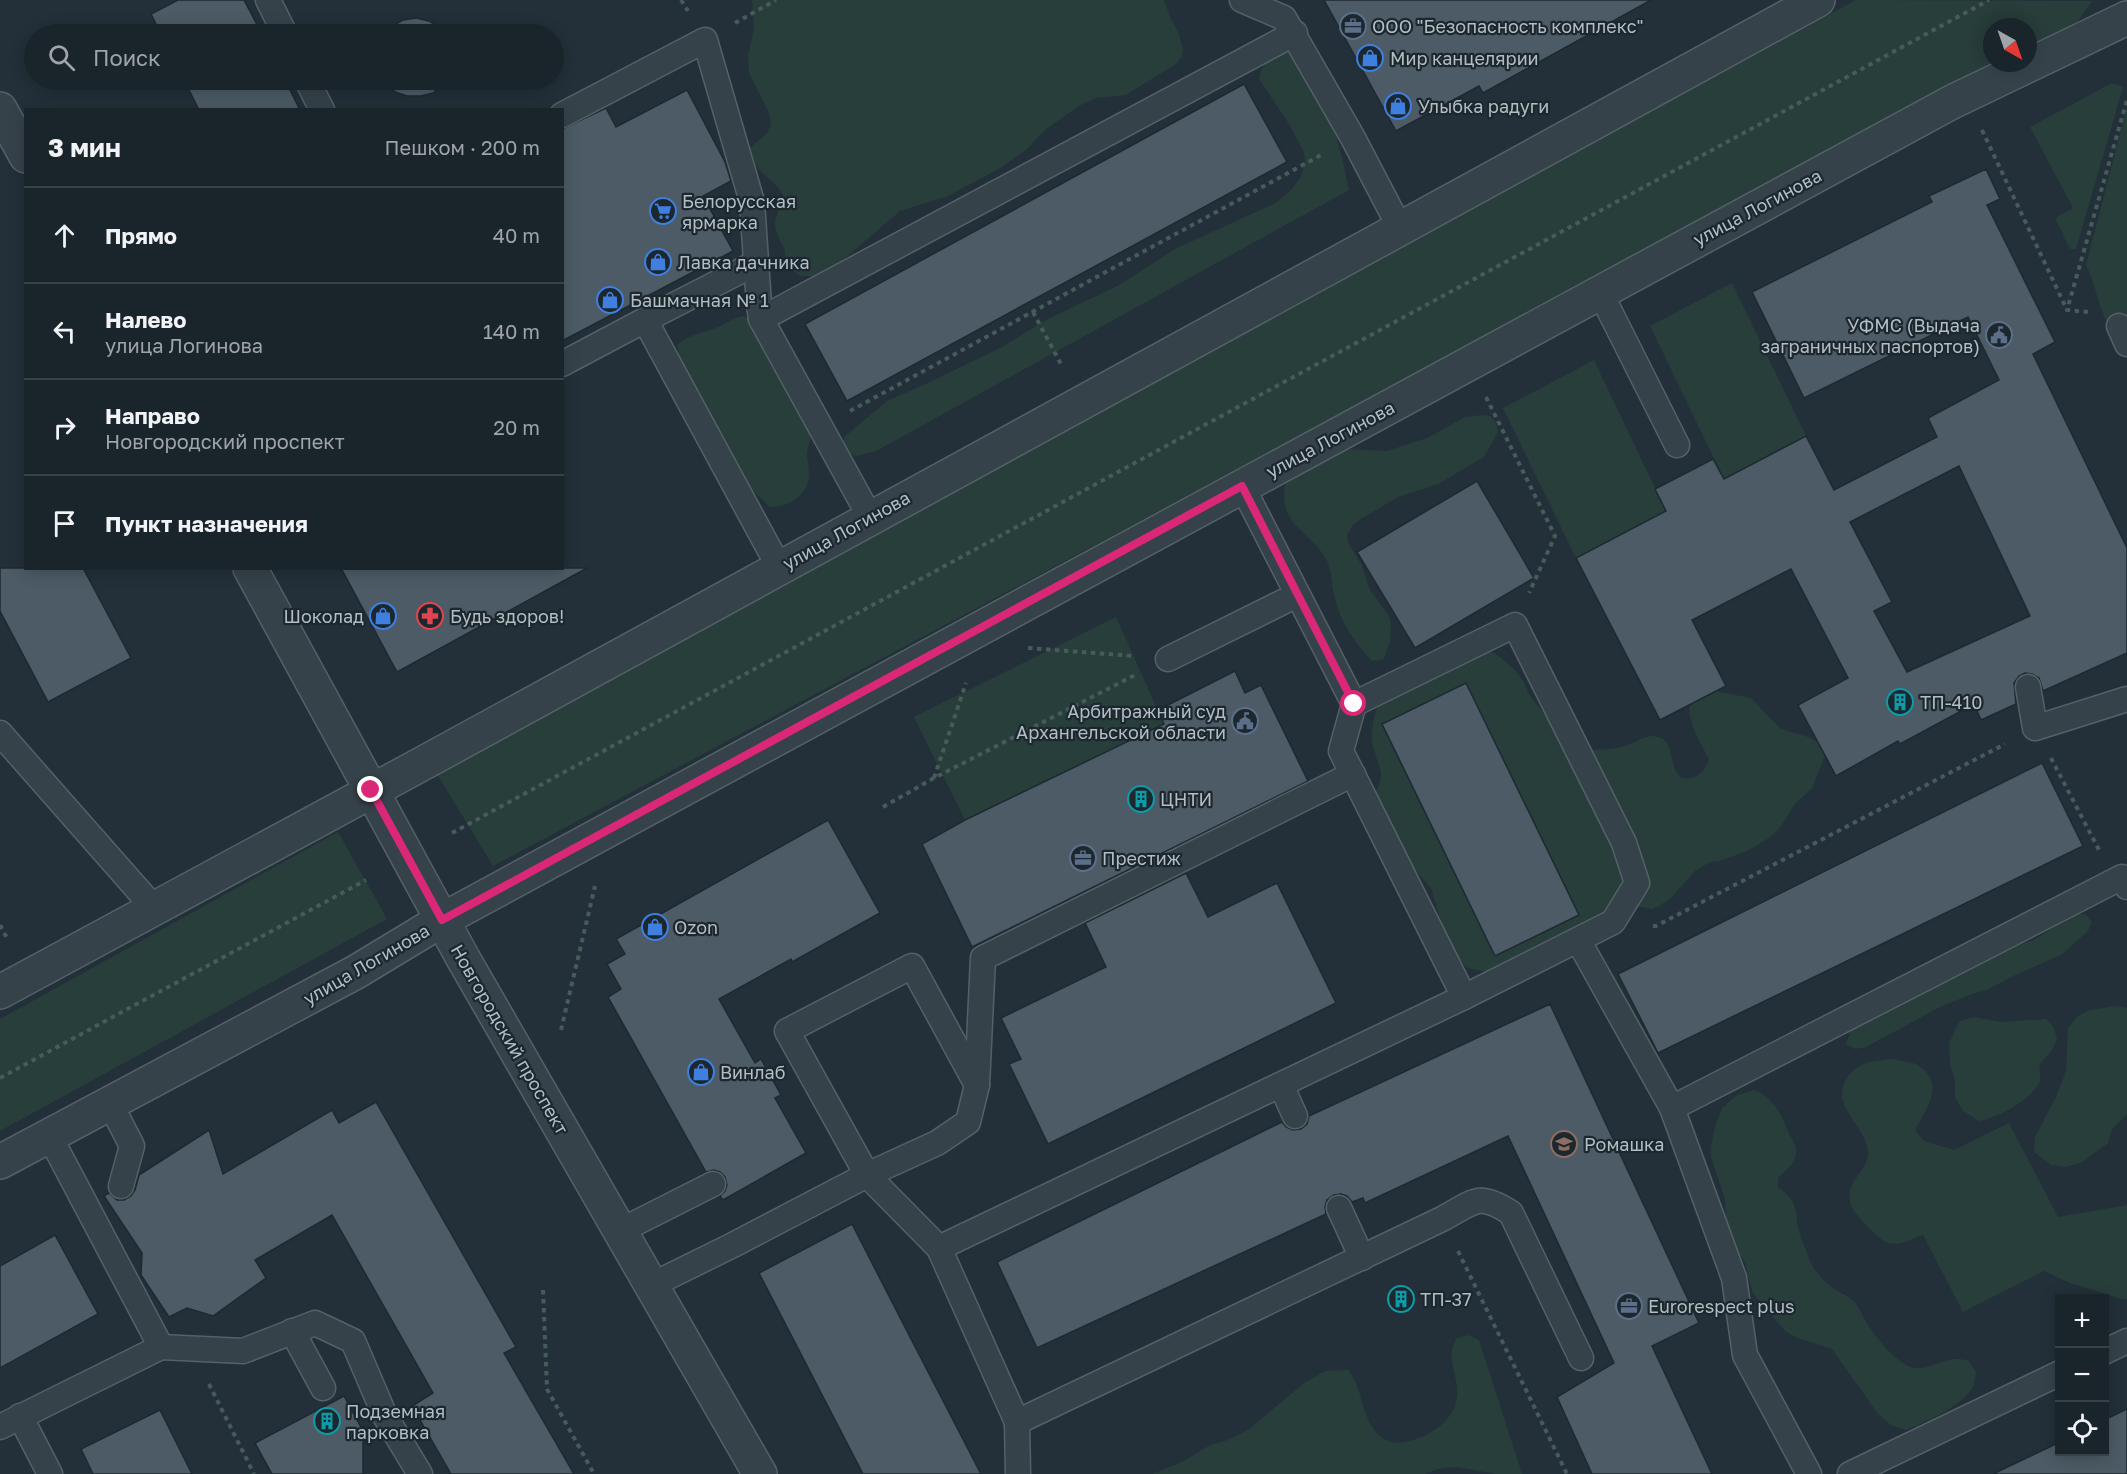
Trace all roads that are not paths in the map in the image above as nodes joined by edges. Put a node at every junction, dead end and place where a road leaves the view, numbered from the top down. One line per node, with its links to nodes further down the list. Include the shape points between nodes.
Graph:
1 (268, 0): 5 (lane)
2 (1818, 0): 12 (street, улица Логинова)
3 (1260, 3): 6 (lane, via 1284,18)
4 (2127, 18): 14 (street, улица Логинова, via 1952,102)
5 (280, 24)
6 (1294, 33): 12 (lane); 15 (lane)
7 (312, 90): 8 (lane)
8 (321, 108)
9 (0, 109): 11 (street)
10 (564, 114): 13 (lane, via 705,40 752,202)
11 (24, 152)
12 (1400, 228): 20 (street, улица Логинова)
13 (756, 263): 15 (lane); 16 (lane)
14 (1600, 292): 18 (lane); 19 (street, улица Логинова)
15 (761, 319): 20 (lane)
16 (645, 320): 17 (lane); 21 (lane)
17 (564, 363)
18 (1677, 445)
19 (1242, 486): 23 (lane); 33 (street, улица Логинова)
20 (870, 517): 21 (street, улица Логинова)
21 (779, 567): 30 (street, улица Логинова)
22 (251, 570): 30 (street, Новгородский проспект)
23 (1297, 595): 24 (lane); 27 (lane)
24 (1168, 659)
25 (2028, 687): 26 (lane, via 2035,728)
26 (2127, 699)
27 (1354, 704): 29 (lane, via 1341,751); 34 (lane, via 1515,625 1624,843 1637,883 1613,922)
28 (0, 733): 32 (lane)
29 (1353, 774): 36 (lane); 37 (lane, via 983,958)
30 (371, 790): 32 (street, улица Логинова); 33 (street, Новгородский проспект)
31 (2124, 882): 40 (lane)
32 (154, 908): 35 (street, улица Логинова)
33 (442, 920): 39 (street, улица Логинова, via 356,972); 48 (street, Новгородский проспект)
34 (1578, 940): 36 (lane); 40 (lane)
35 (0, 992)
36 (1464, 997): 38 (lane)
37 (977, 1085): 44 (lane, via 968,1122 937,1143); 44 (lane, via 912,966 788,1031)
38 (1281, 1085): 41 (lane); 49 (lane)
39 (110, 1103): 42 (street, улица Логинова); 46 (lane, via 132,1146)
40 (1672, 1108): 65 (lane, via 1734,1278 1745,1355)
41 (1295, 1116)
42 (49, 1135): 43 (street, улица Логинова); 54 (lane)
43 (0, 1162)
44 (867, 1175): 49 (lane); 51 (lane)
45 (713, 1184): 48 (lane)
46 (121, 1186)
47 (1339, 1208): 50 (lane)
48 (620, 1232): 51 (street, Новгородский проспект)
49 (939, 1248): 60 (lane)
50 (1362, 1258): 56 (lane, via 1478,1200 1494,1202 1511,1213); 60 (lane)
51 (651, 1285): 63 (street, Новгородский проспект)
52 (292, 1331): 54 (lane, via 243,1350); 58 (lane); 62 (lane, via 315,1323 353,1341 385,1416)
53 (2127, 1341): 55 (lane)
54 (161, 1347): 59 (lane)
55 (2109, 1350)
56 (1581, 1358)
57 (2055, 1375): 66 (lane)
58 (323, 1388)
59 (10, 1421): 61 (lane)
60 (1017, 1422): 64 (lane)
61 (50, 1474)
62 (420, 1474)
63 (760, 1474)
64 (1018, 1474)
65 (1809, 1474)
66 (1850, 1474)

